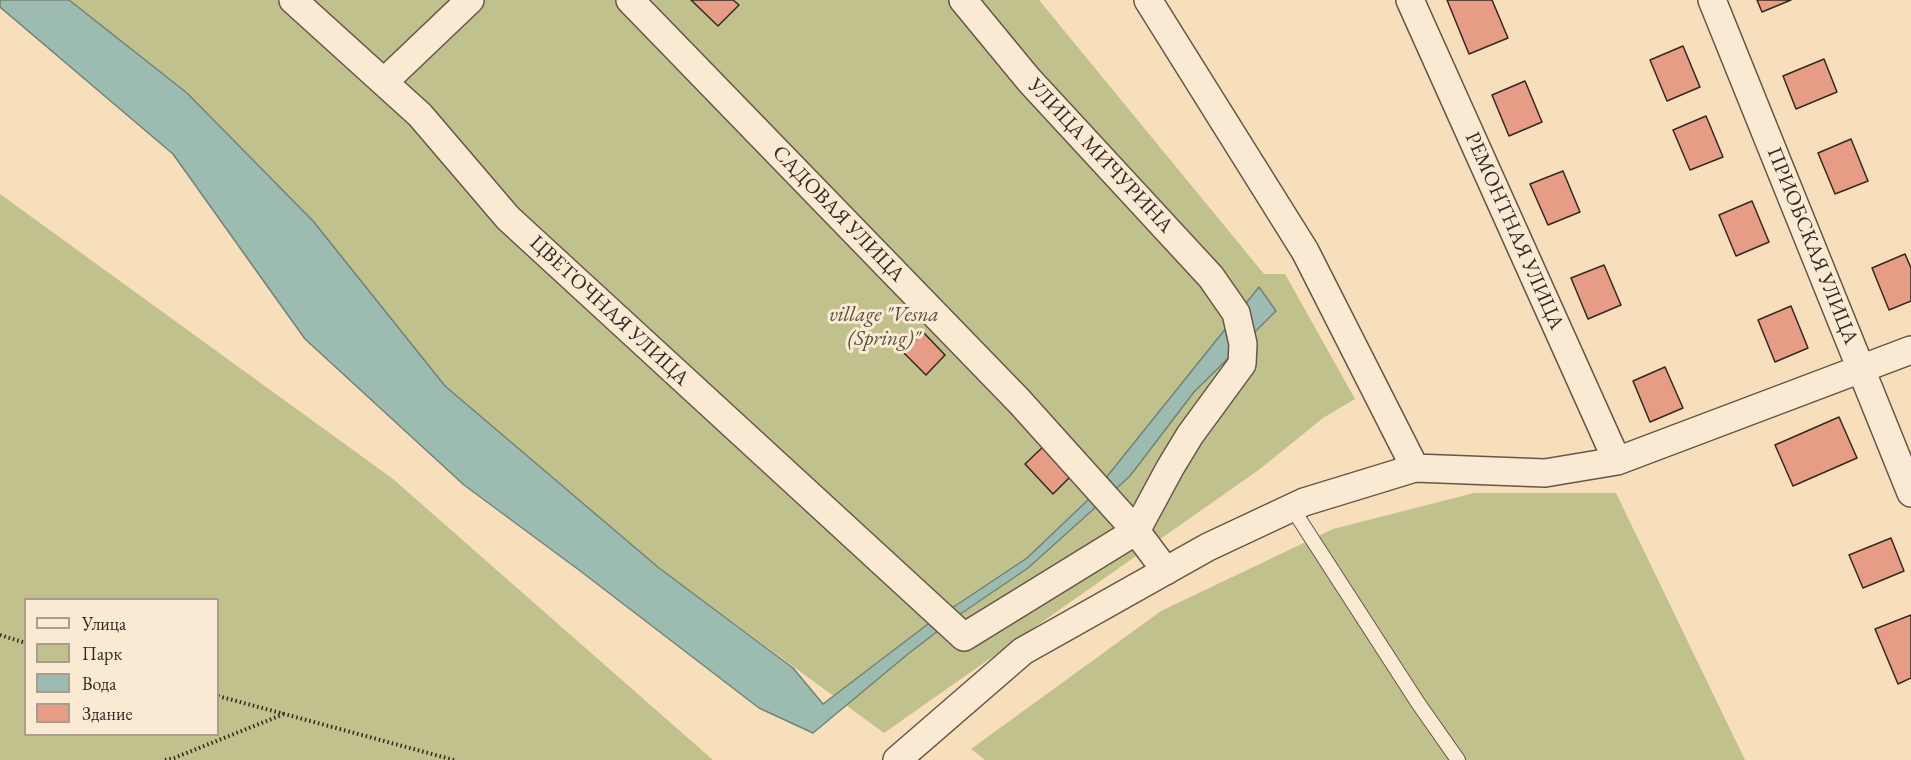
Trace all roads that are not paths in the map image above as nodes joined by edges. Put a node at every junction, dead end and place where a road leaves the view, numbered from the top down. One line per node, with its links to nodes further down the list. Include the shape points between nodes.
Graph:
1 (293, 0): 8 (street, ЦВЕТОЧНАЯ УЛИЦА)
2 (470, 0): 8 (street)
3 (630, 0): 15 (street, САДОВАЯ УЛИЦА, via 1019,401)
4 (963, 0): 15 (street, УЛИЦА МИЧУРИНА, via 1029,80 1211,278 1236,313 1243,344 1242,364 1185,444)
5 (1148, 0): 12 (street, via 1305,251)
6 (1410, 0): 11 (street, РЕМОНТНАЯ УЛИЦА)
7 (1712, 0): 10 (street, ПРИОБСКАЯ УЛИЦА)
8 (384, 82): 15 (street, ЦВЕТОЧНАЯ УЛИЦА, via 420,115 508,218 964,637)
9 (1911, 350): 10 (street)
10 (1862, 370): 11 (street); 13 (street, ПРИОБСКАЯ УЛИЦА)
11 (1617, 461): 12 (street, via 1545,473)
12 (1415, 468): 14 (street)
13 (1911, 493)
14 (1292, 508): 16 (street); 18 (lane)
15 (1136, 531): 16 (street, САДОВАЯ УЛИЦА)
16 (1166, 571): 17 (street, via 1023,651)
17 (897, 760)
18 (1458, 760)

